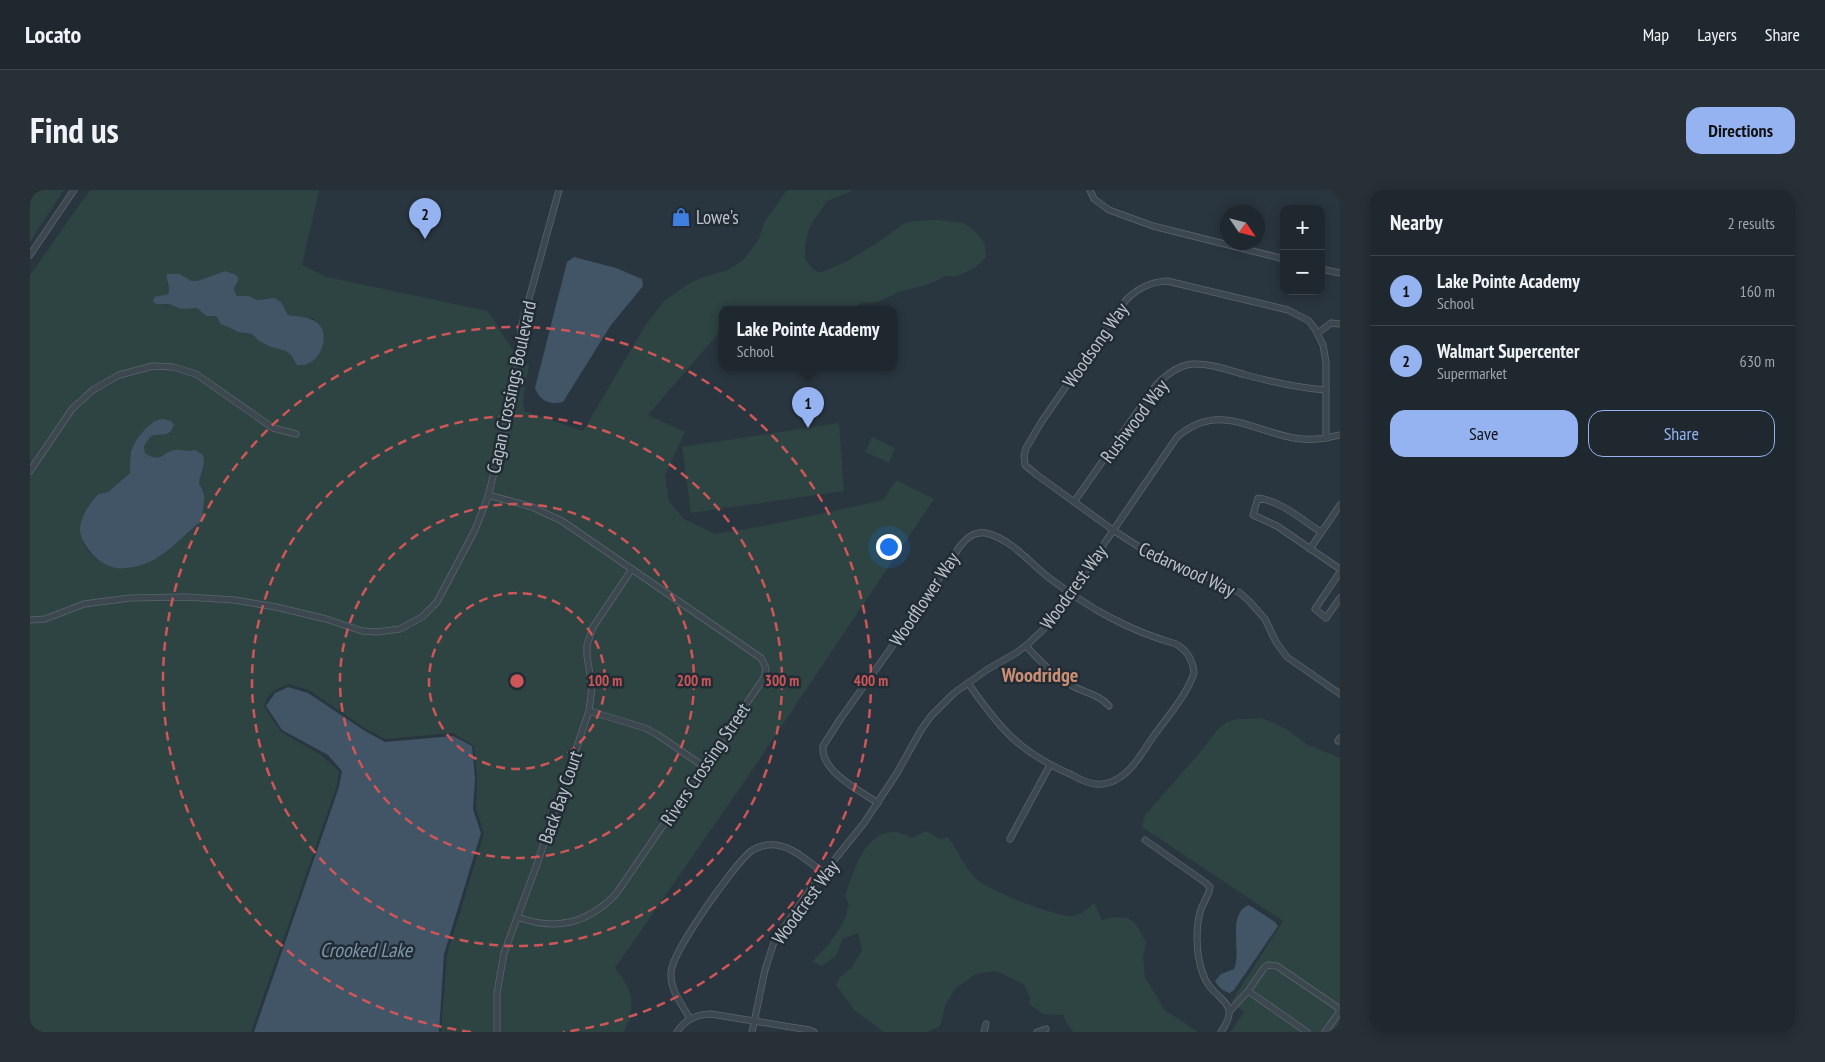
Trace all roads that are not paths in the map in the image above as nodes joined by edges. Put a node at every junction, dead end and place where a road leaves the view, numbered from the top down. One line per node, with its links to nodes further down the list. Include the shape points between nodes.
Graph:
1 (74, 190): 4 (street)
2 (558, 190): 15 (street, Cagan Crossings Boulevard, via 521,328 515,386)
3 (1090, 190): 5 (street, via 1094,198 1110,210 1152,226)
4 (30, 255)
5 (1280, 258)
6 (1325, 269): 7 (street)
7 (1340, 273)
8 (1340, 324): 9 (street, via 1331,323)
9 (1318, 333): 10 (street, via 1326,362); 16 (street, Woodsong Way, via 1309,321 1292,312 1214,291 1167,281 1141,288 1126,300 1026,448 1026,467)
10 (1326, 390): 13 (street); 16 (street, Rushwood Way, via 1295,387 1217,366 1193,364 1178,369 1156,385)
11 (296, 434): 14 (street, via 273,428 196,374 173,367 153,366 120,375 93,390 72,409)
12 (1340, 436): 13 (street, Woodcrest Way)
13 (1326, 438): 18 (street, Woodcrest Way, via 1292,438 1217,419 1194,425 1172,443)
14 (30, 471)
15 (488, 495): 21 (street, Rivers Crossing Street, via 532,507 562,521); 25 (street, Cagan Crossings Boulevard, via 475,530 437,602 422,618 400,629 362,631 267,606 186,597 130,598 84,604 45,619)
16 (1074, 502): 18 (street, Woodsong Way)
17 (1340, 505): 19 (street)
18 (1113, 530): 23 (street, Woodcrest Way); 28 (street, Cedarwood Way, via 1153,556 1240,593 1265,619 1287,657)
19 (1321, 532): 20 (street); 20 (street, via 1290,511 1258,498 1253,515 1277,526)
20 (1310, 549): 22 (street)
21 (632, 569): 30 (street, Back Bay Court, via 593,627 587,645 592,687); 32 (street, Rivers Crossing Street, via 761,658 766,668 764,678)
22 (1340, 570): 24 (street, via 1316,608 1326,618)
23 (1071, 594): 26 (street, Woodcrest Way, via 1050,623); 31 (street, Woodflower Way, via 1119,623 1182,648 1190,656 1194,673 1179,701 1135,764 1116,780 1096,784 1086,782); 33 (street, Woodflower Way, via 999,539 985,533 966,538 823,746 825,760 835,773)
24 (1340, 598)
25 (30, 620)
26 (1026, 646): 27 (street, Woodcrest Way); 29 (street, via 1057,676 1100,697)
27 (968, 683): 31 (street, Woodflower Way, via 1006,733); 33 (street, Woodcrest Way, via 931,716)
28 (1340, 694)
29 (1109, 706)
30 (589, 711): 32 (street, via 645,728); 37 (street, Back Bay Court)
31 (1050, 765): 34 (street)
32 (704, 766): 37 (street, Rivers Crossing Street, via 604,907 589,917 558,923 533,923)
33 (878, 803): 36 (street, Woodcrest Way)
34 (1010, 838)
35 (1145, 840): 40 (street, via 1208,885 1210,890 1198,925 1200,965 1207,984)
36 (824, 873): 41 (street, via 783,846 762,846 742,860 674,960 670,975); 42 (street, Woodcrest Way, via 771,948)
37 (517, 917): 45 (street, Back Bay Court, via 500,973)
38 (1248, 991): 39 (street, via 1264,968 1277,966); 40 (street); 52 (street)
39 (1340, 1010): 53 (street)
40 (1230, 1011): 51 (street)
41 (690, 1019): 42 (street, via 711,1014); 46 (street)
42 (755, 1021): 47 (street, Woodcrest Way); 48 (street)
43 (986, 1024): 49 (street)
44 (1046, 1029): 50 (street)
45 (497, 1032)
46 (676, 1032)
47 (752, 1032)
48 (814, 1032)
49 (984, 1032)
50 (1037, 1032)
51 (1221, 1032)
52 (1307, 1032)
53 (1325, 1032)

